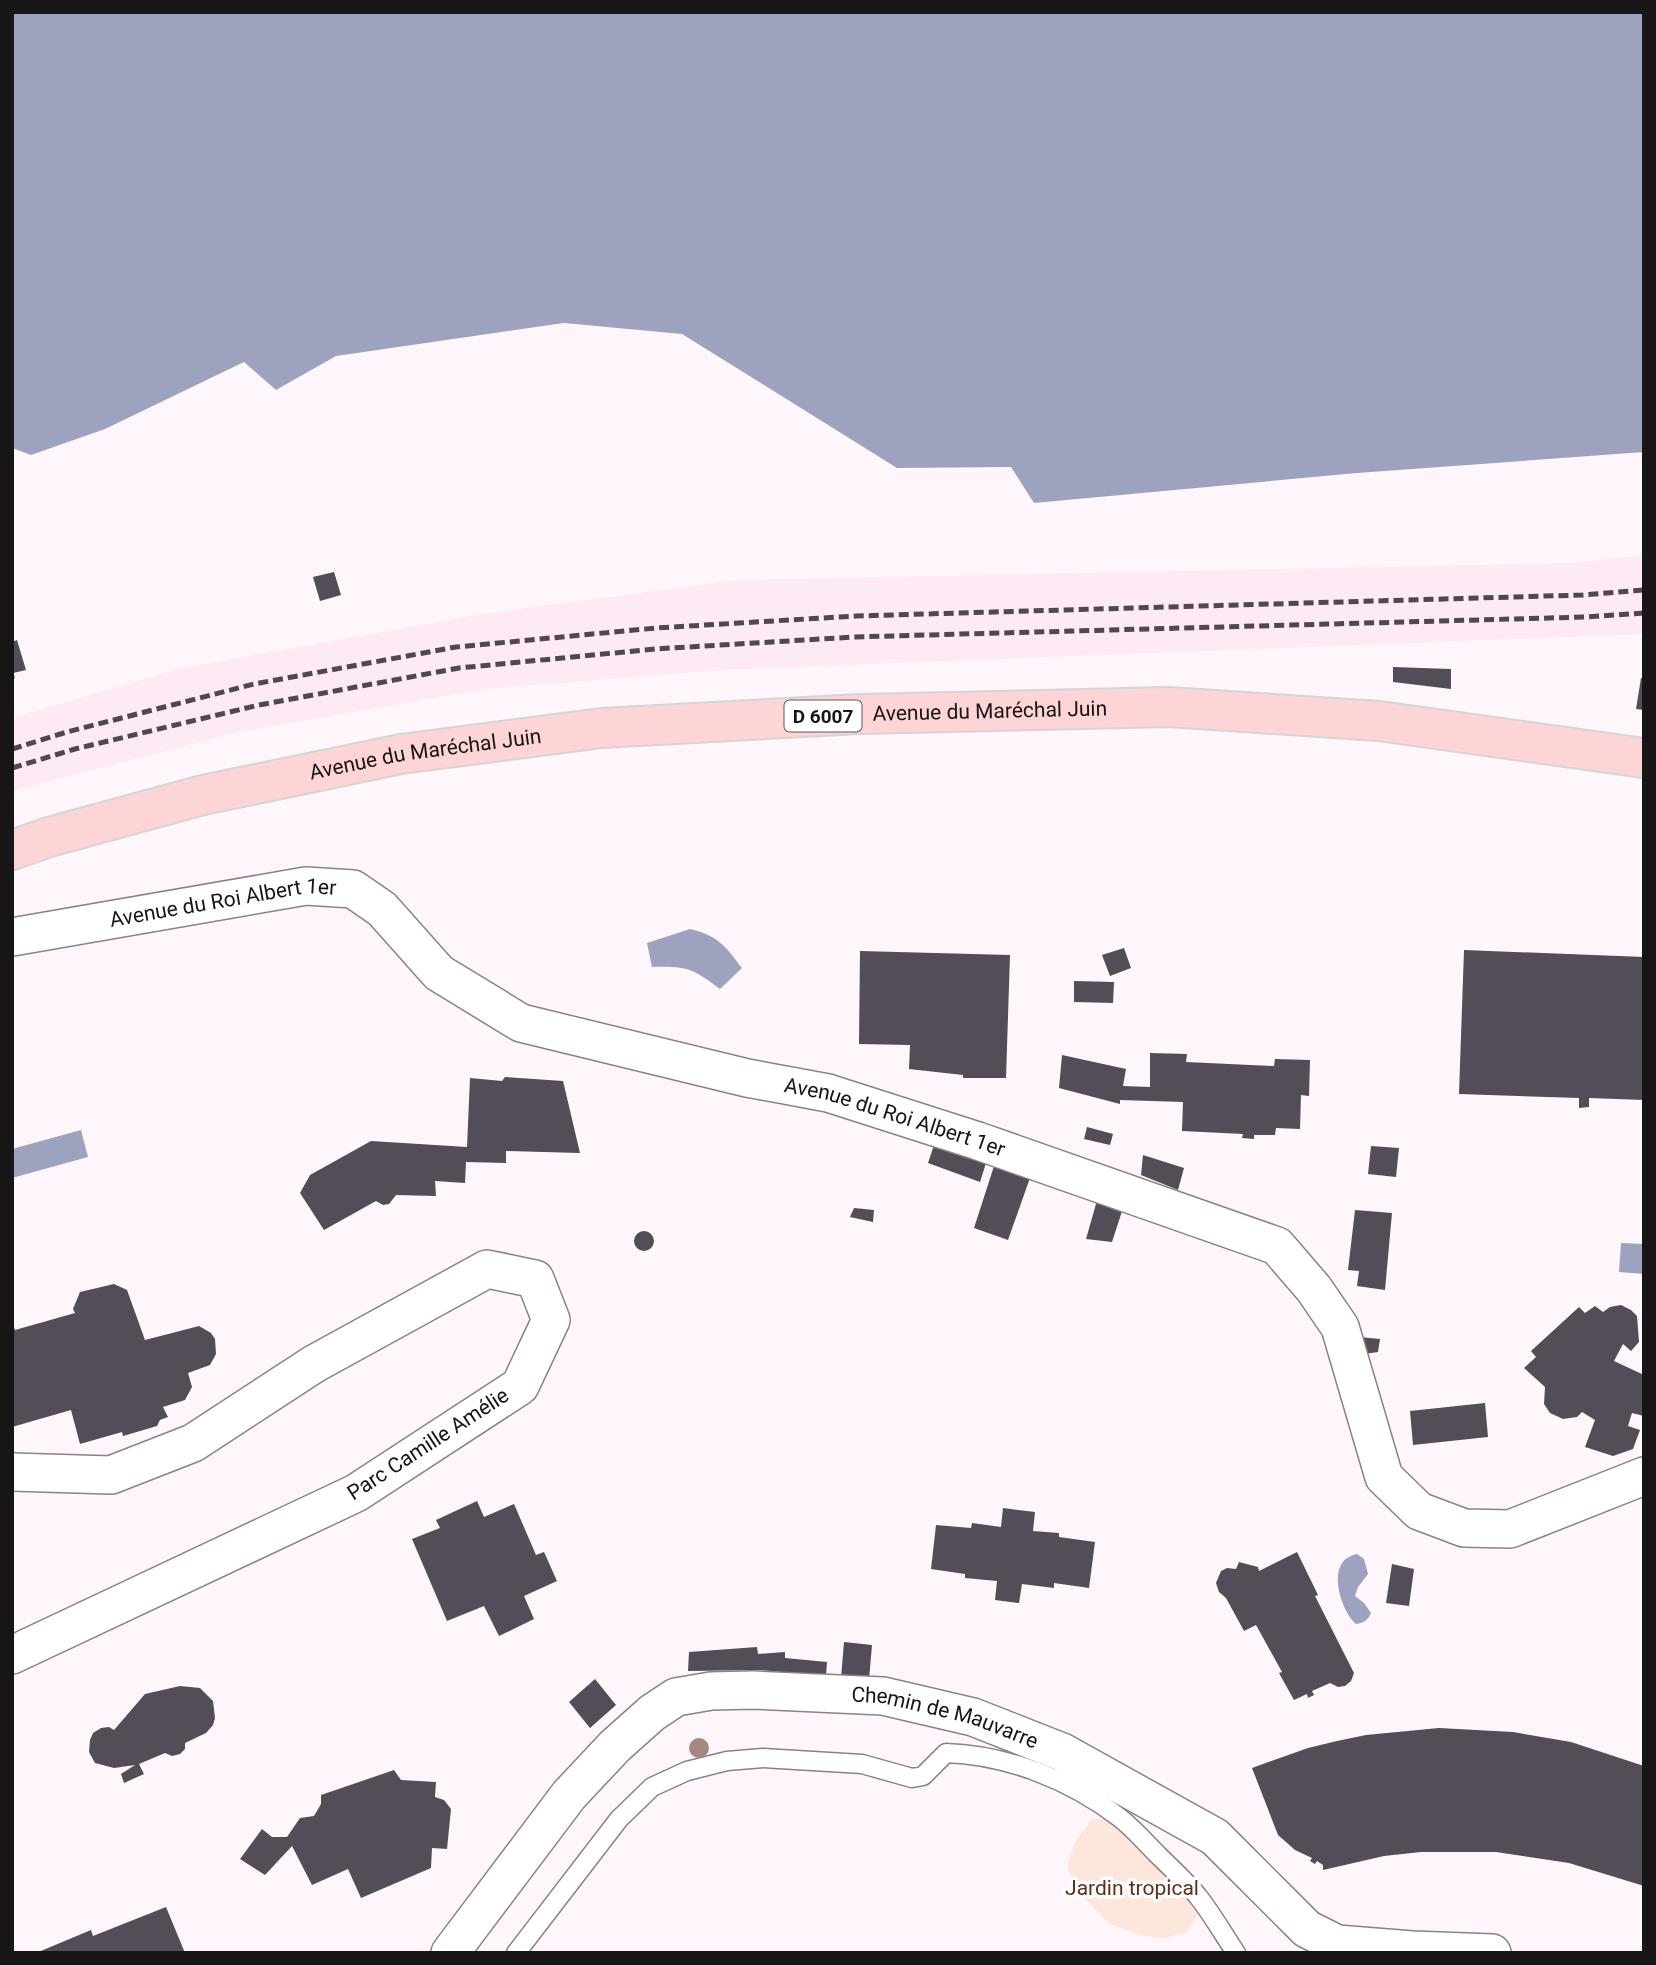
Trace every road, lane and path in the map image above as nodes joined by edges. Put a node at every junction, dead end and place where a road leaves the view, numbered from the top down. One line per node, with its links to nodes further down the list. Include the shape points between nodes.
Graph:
1 (1644, 758): 2 (main road, Avenue du Maréchal Juin / D 6007, via 1379,721 1169,708 860,714 602,728 401,754 203,795)
2 (12, 850)
3 (12, 937): 5 (street, Avenue du Roi Albert 1er, via 306,886 353,889 382,909 439,973 522,1023 828,1093 1277,1246 1339,1326 1384,1477 1419,1511 1464,1528 1510,1530)
4 (12, 1472): 6 (street, Parc Camille Amélie, via 111,1475 193,1443 314,1364 487,1269 536,1279 551,1320 520,1385 356,1493)
5 (1644, 1476)
6 (12, 1655)
7 (450, 1953): 10 (street, Chemin de Mauvarre, via 569,1795 652,1713 676,1697 753,1690 883,1696 973,1717 1062,1752 1215,1837 1307,1929 1337,1944)
8 (516, 1953): 9 (lane, via 619,1819 652,1787 687,1771 762,1758 862,1764 912,1778 923,1776 946,1753 965,1753 1037,1772 1072,1787 1121,1819 1178,1873)
9 (1236, 1953)
10 (1492, 1953)

